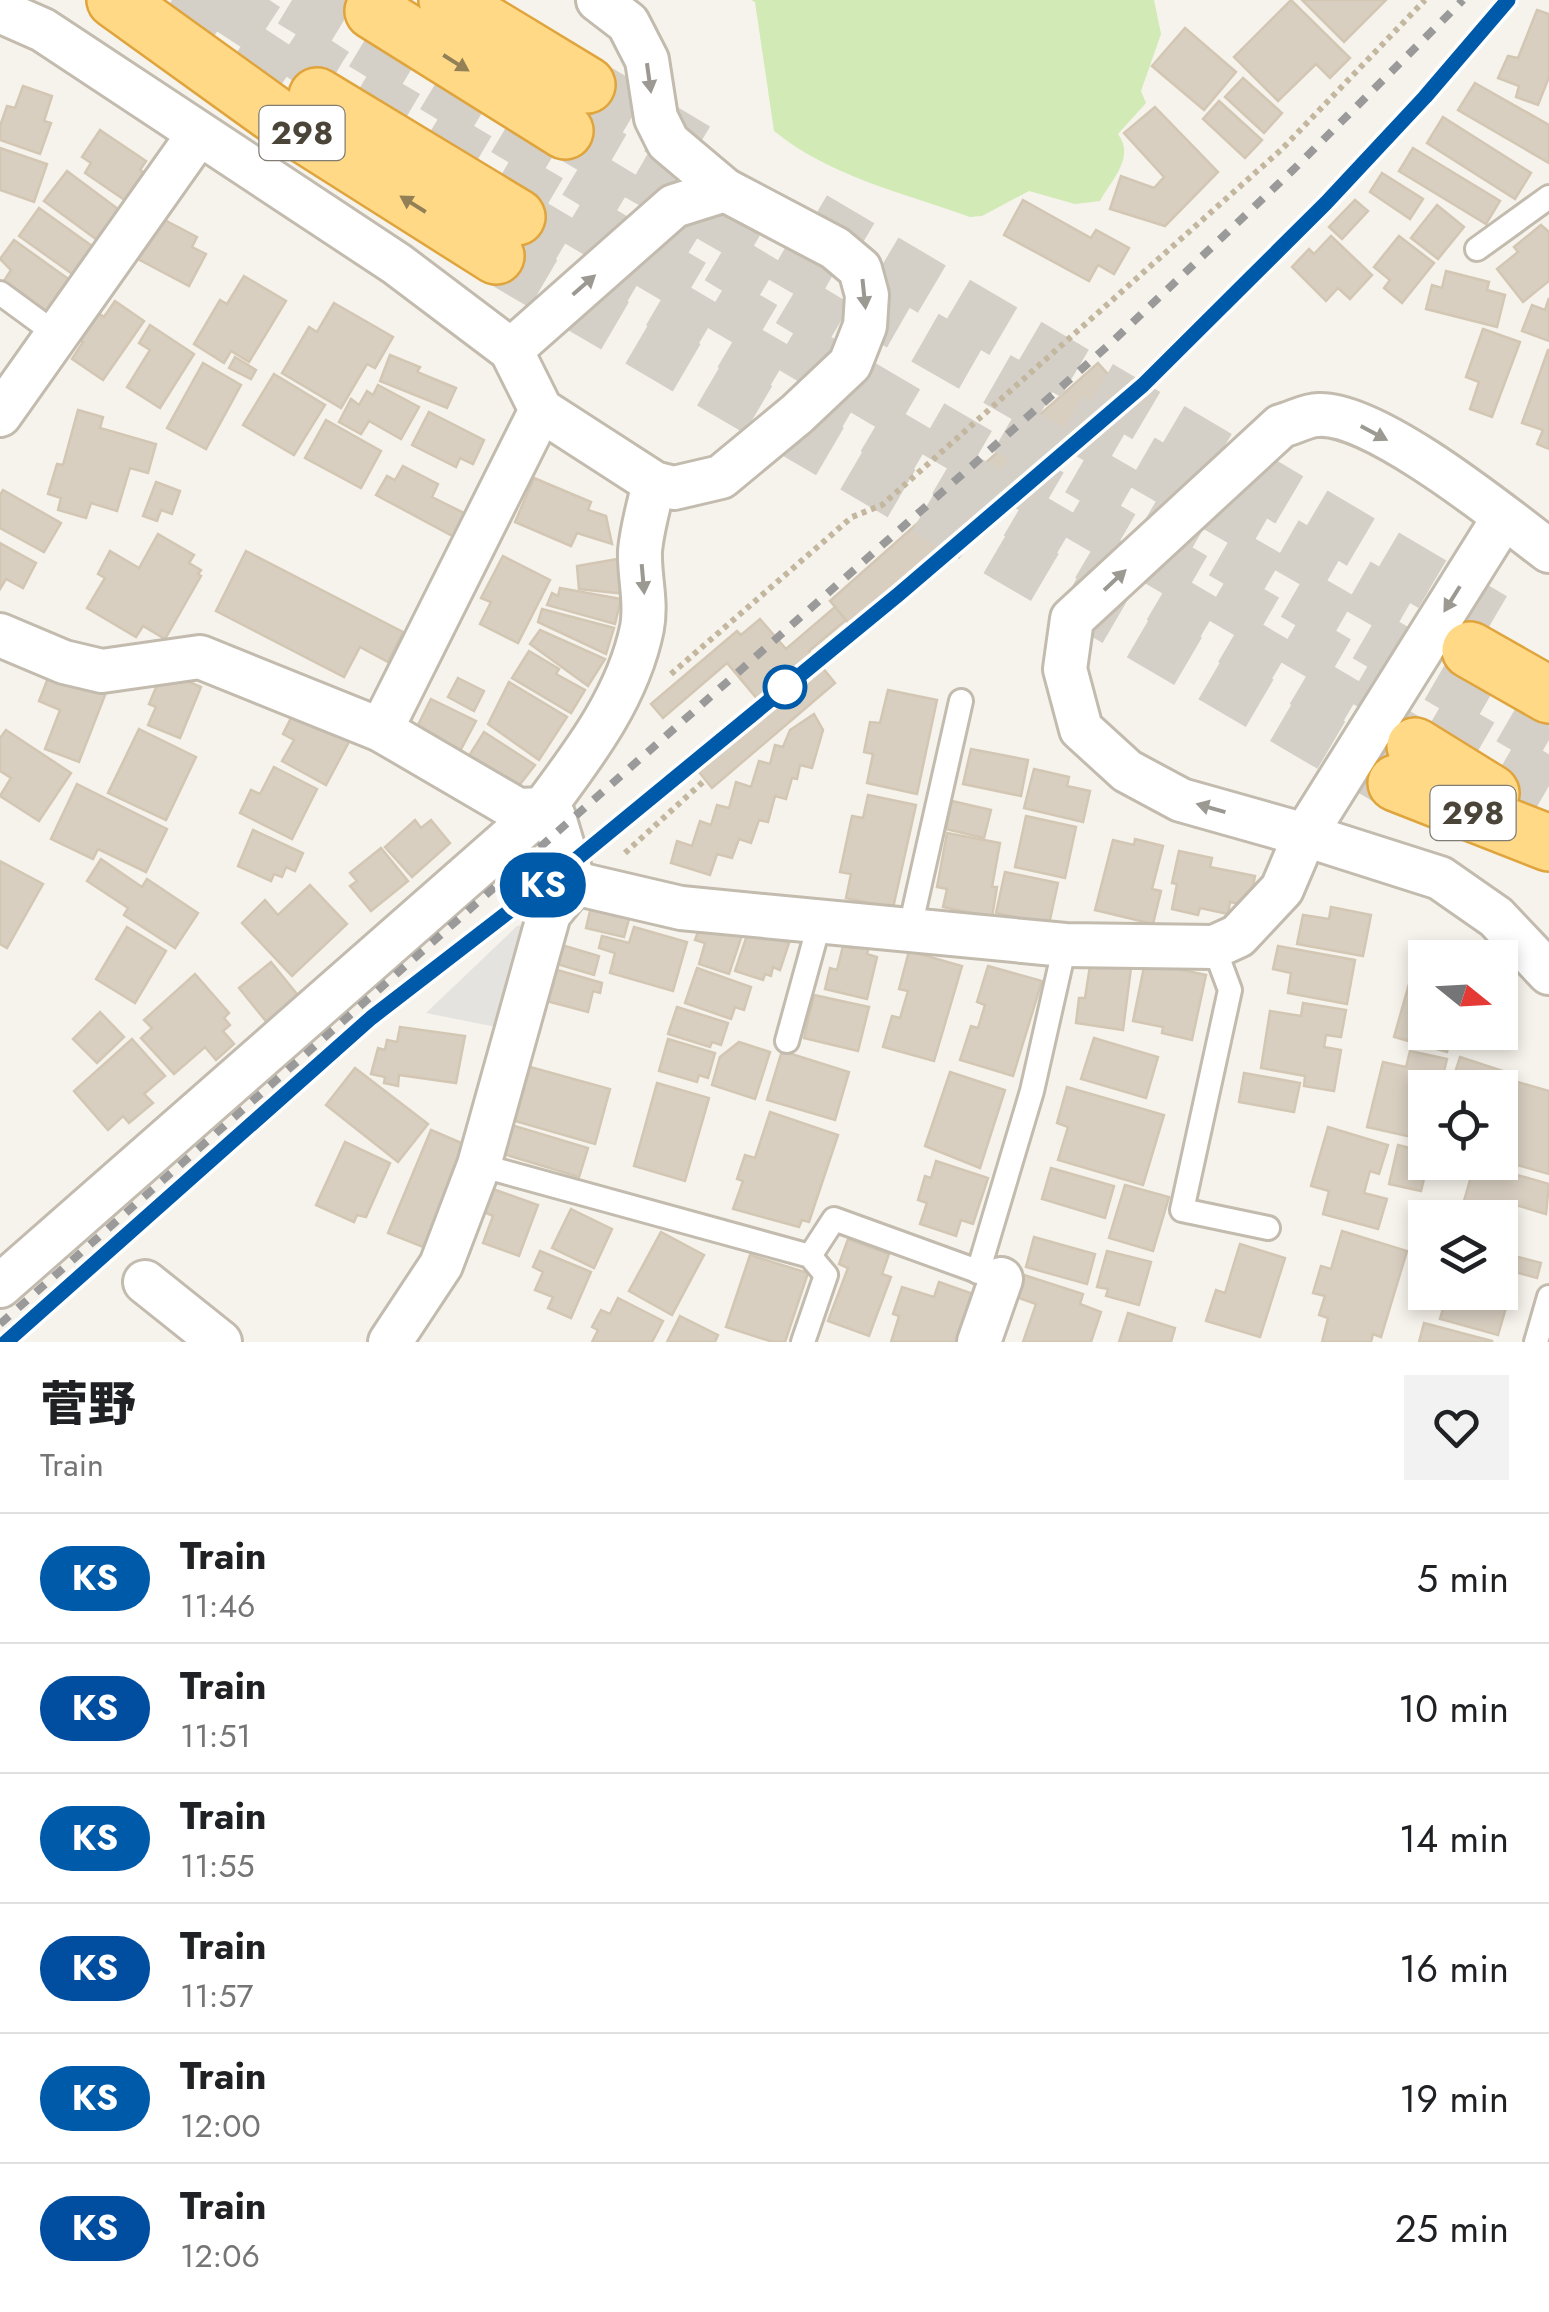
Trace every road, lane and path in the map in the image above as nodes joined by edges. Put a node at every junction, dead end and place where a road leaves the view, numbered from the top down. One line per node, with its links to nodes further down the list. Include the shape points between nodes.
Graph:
1 (115, 0): 8 (highway, 298, one-way to 1, via 506,237 286,123)
2 (447, 0): 6 (highway, one-way to 2, via 576,108)
3 (598, 0): 10 (street, one-way to 10, via 628,23 640,47 668,142)
4 (1425, 0): 23 (path, via 1282,149 959,439 882,505 852,518)
5 (0, 11): 7 (street)
6 (374, 11)
7 (48, 15): 9 (street)
8 (317, 96)
9 (198, 134): 14 (street); 15 (street, via 362,240)
10 (725, 190): 15 (street, one-way to 10, via 674,206); 18 (street, one-way to 18, via 835,248 860,269 867,295 864,326 850,364 721,477 674,488)
11 (1549, 197): 12 (lane)
12 (1477, 250)
13 (0, 293): 14 (lane)
14 (56, 334): 17 (street)
15 (511, 350): 16 (street)
16 (541, 410): 18 (street); 26 (street)
17 (0, 415)
18 (654, 483): 28 (street, one-way to 28, via 640,553 642,628 594,740)
19 (1504, 517): 20 (street); 30 (street, one-way to 30); 30 (street, one-way to 19, via 1181,800 1127,771 1081,729 1064,669 1072,620 1282,426 1319,414 1352,421 1430,462)
20 (1549, 551)
21 (4, 645): 26 (street, via 102,672 200,657)
22 (1549, 666): 24 (highway, via 1481,635)
23 (671, 674)
24 (1549, 695)
25 (961, 701): 34 (lane)
26 (381, 730): 28 (street, via 518,810)
27 (705, 780): 32 (path)
28 (543, 809): 32 (street, via 554,817); 44 (street)
29 (1549, 828): 31 (highway, 298, via 1406,765)
30 (1305, 836): 36 (street, via 1282,889 1238,936); 37 (street, via 1440,878 1496,917)
31 (1549, 843)
32 (580, 885): 33 (street, via 681,908); 39 (street, via 549,914)
33 (820, 921): 34 (street); 38 (lane)
34 (910, 928): 35 (street)
35 (1065, 945): 36 (street); 42 (lane)
36 (1214, 947): 40 (lane, via 1230,990 1182,1210)
37 (1549, 973)
38 (786, 1041)
39 (479, 1166): 41 (lane); 47 (street, via 441,1265)
40 (1268, 1228)
41 (810, 1256): 42 (lane, via 834,1218); 48 (lane, via 826,1275)
42 (990, 1276): 49 (street)
43 (145, 1282): 46 (street)
44 (0, 1286)
45 (1549, 1297): 50 (lane)
46 (220, 1342)
47 (390, 1342)
48 (803, 1342)
49 (979, 1342)
50 (1536, 1342)

